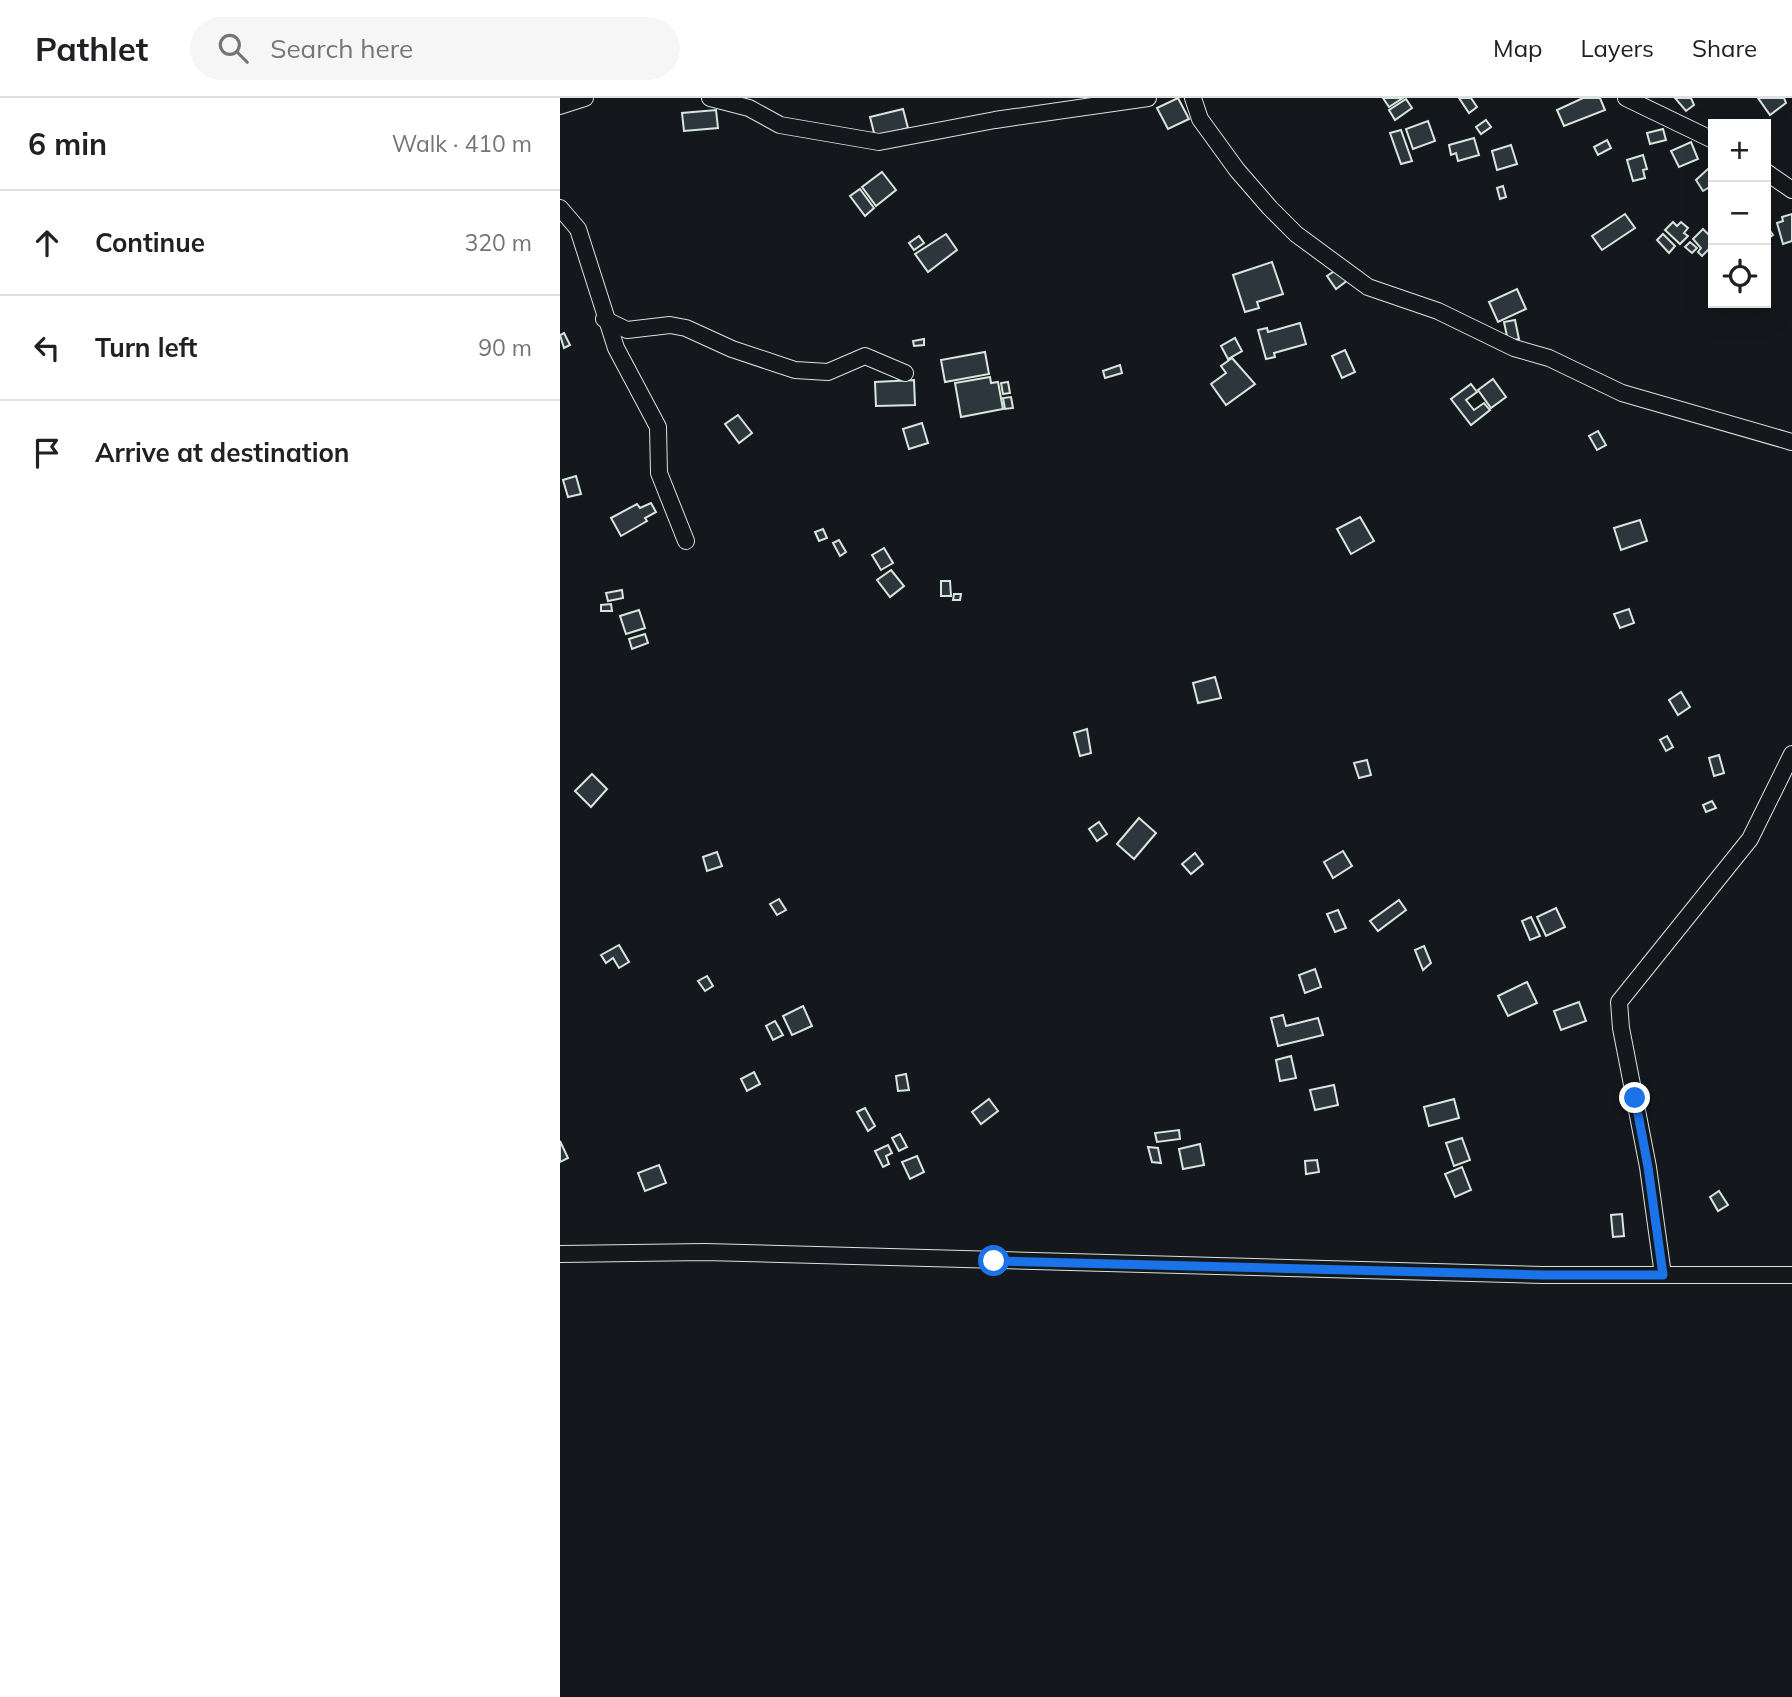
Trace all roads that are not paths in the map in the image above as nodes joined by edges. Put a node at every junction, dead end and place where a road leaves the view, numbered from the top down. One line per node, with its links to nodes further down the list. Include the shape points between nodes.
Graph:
1 (585, 98): 6 (street)
2 (710, 98): 3 (street, via 749,108 780,125 878,142)
3 (1147, 98)
4 (1193, 98): 13 (street, via 1200,119 1270,208 1368,286 1438,311 1622,393)
5 (1626, 98): 7 (street)
6 (560, 106)
7 (1708, 139)
8 (1771, 175): 9 (street)
9 (1792, 190)
10 (560, 208): 11 (street, via 578,229)
11 (604, 319): 12 (street, via 627,330 686,328 795,370 828,372 865,356); 14 (street, via 658,427 659,473)
12 (905, 373)
13 (1792, 442)
14 (686, 541)
15 (1792, 754): 17 (street, via 1750,839 1619,1002)
16 (560, 1254): 17 (street, via 705,1252)
17 (1663, 1275): 18 (street)
18 (1792, 1275)

